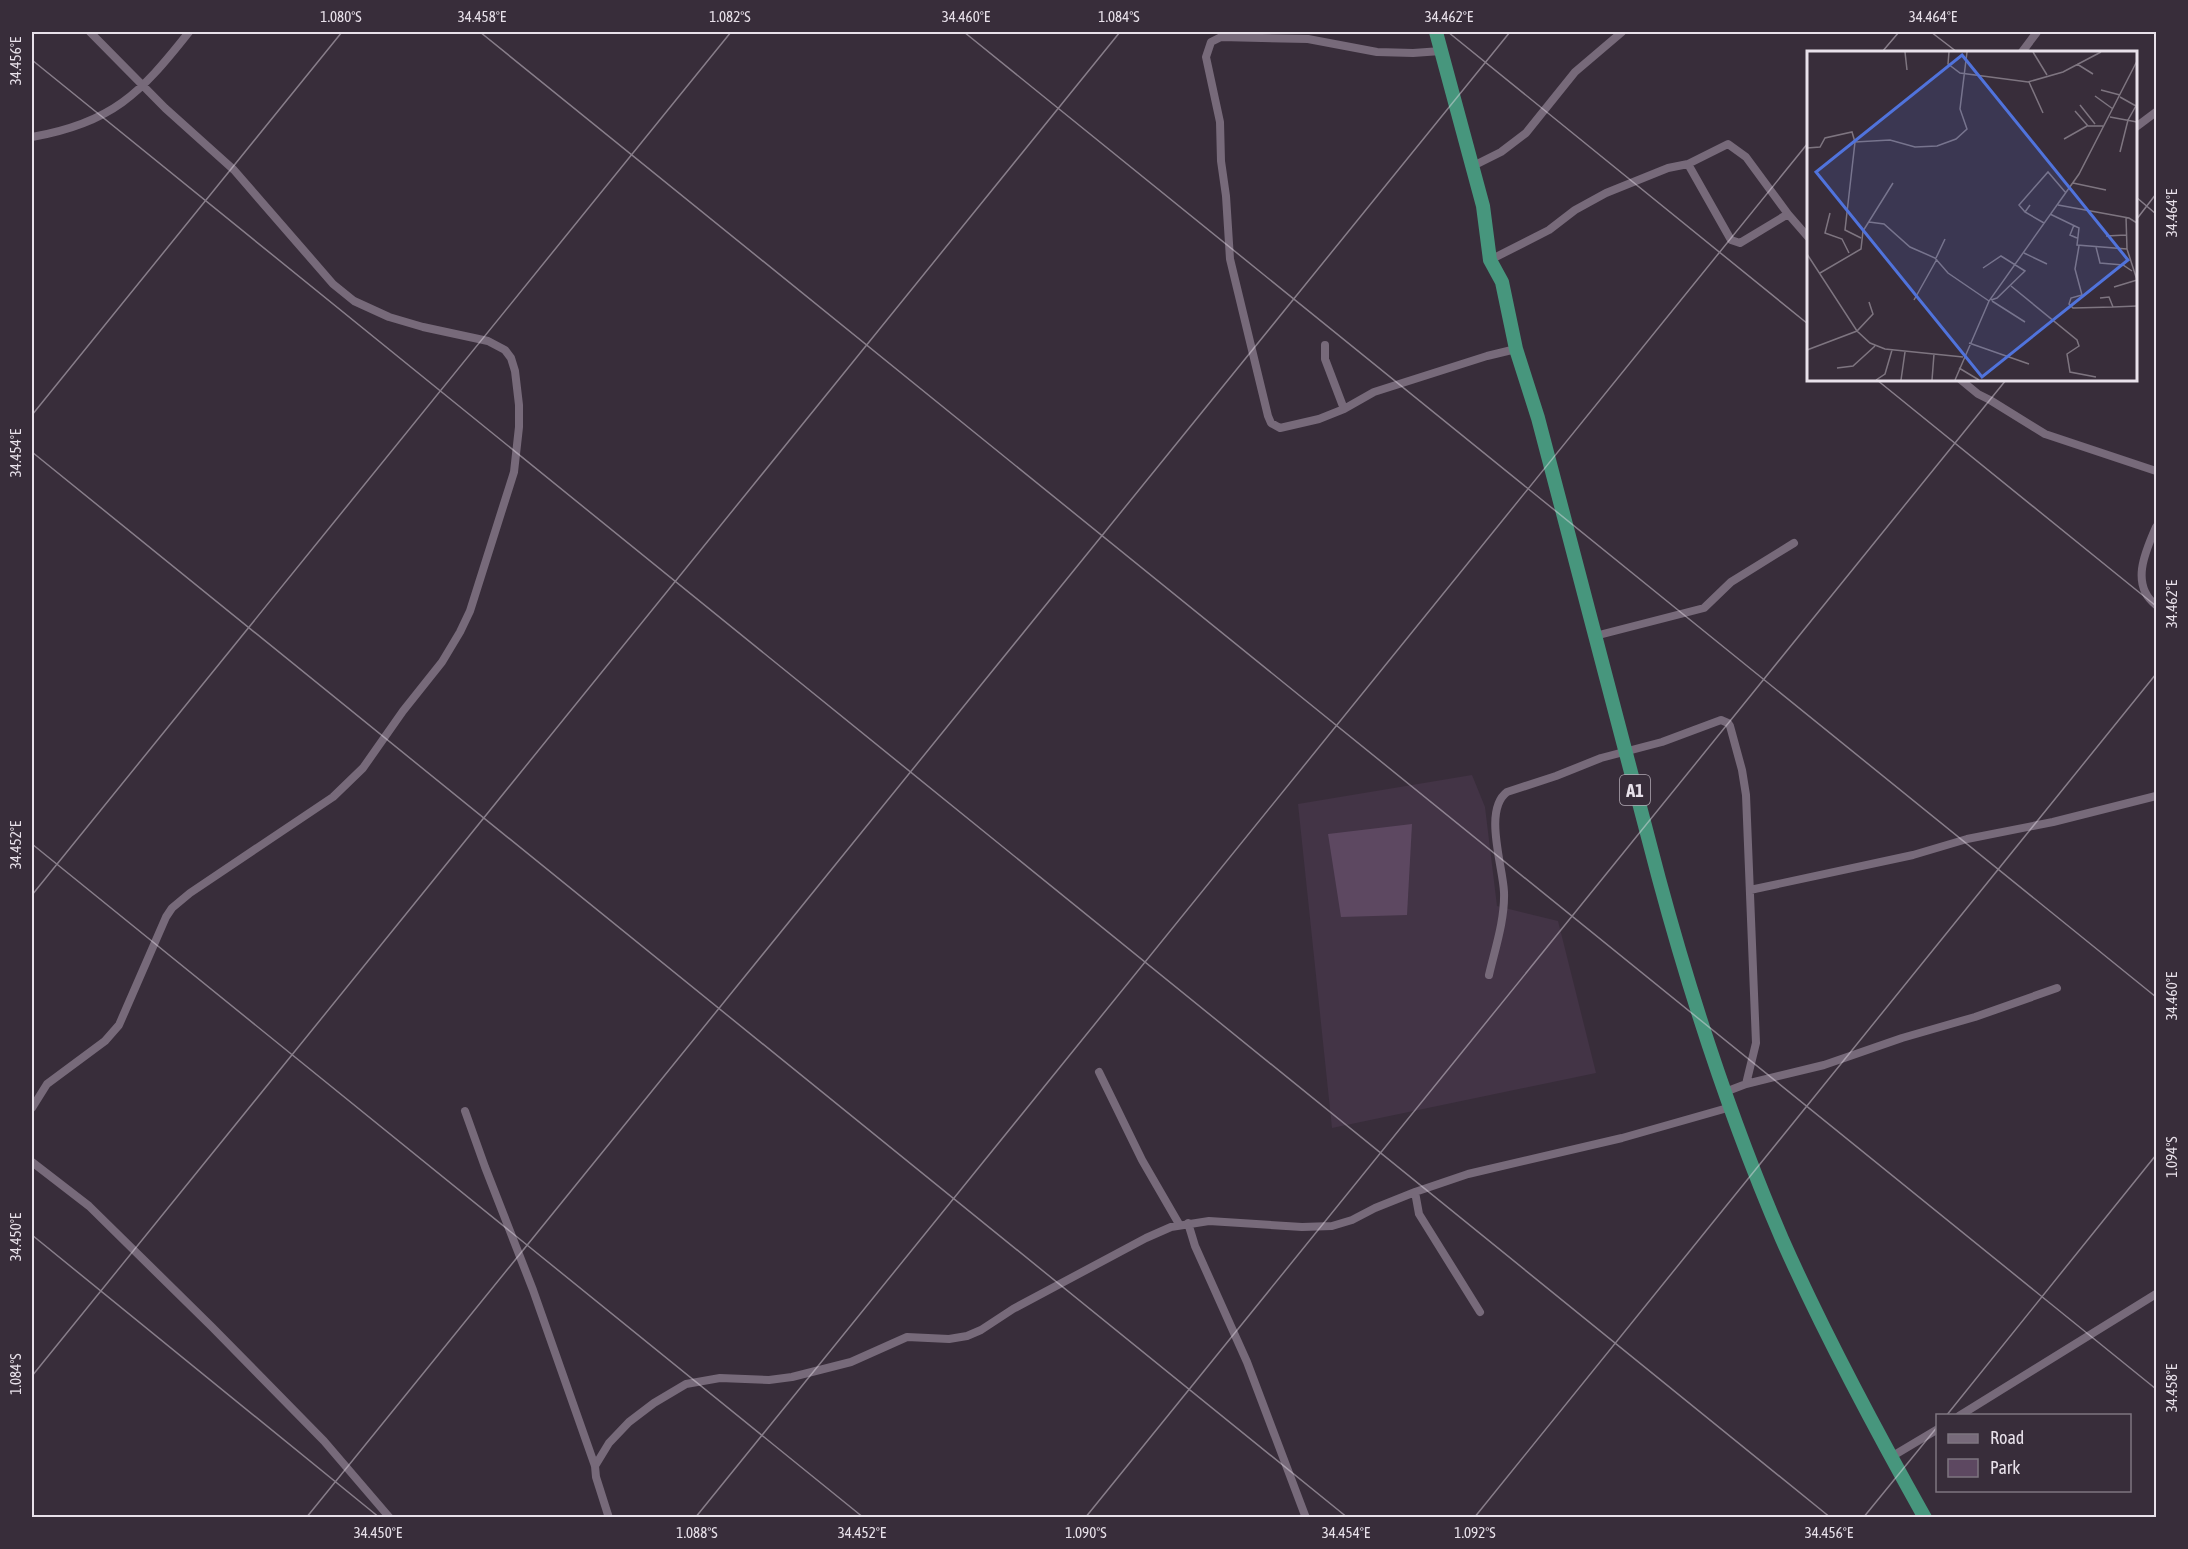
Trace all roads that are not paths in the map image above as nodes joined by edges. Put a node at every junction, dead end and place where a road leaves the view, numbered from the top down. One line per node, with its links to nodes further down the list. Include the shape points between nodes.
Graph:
1 (90, 32): 8 (street)
2 (189, 32): 8 (street)
3 (1436, 32): 6 (highway, A1)
4 (1622, 32): 13 (street, via 1569,78 1526,134)
5 (2037, 32): 7 (street)
6 (1441, 51): 13 (highway, A1); 20 (street, via 1377,52 1308,39 1221,37 1211,42 1206,57 1220,122 1230,259 1268,416 1280,428)
7 (2023, 51)
8 (144, 86): 11 (street, via 111,111 84,124); 35 (street, via 242,179 333,284 354,301 389,317 488,341 506,350 517,382 517,447 514,472 478,588 465,622 442,662 353,780 172,908 119,1025 105,1041 47,1084)
9 (2157, 112): 10 (street)
10 (2137, 126)
11 (32, 137)
12 (1688, 164): 14 (street, via 1732,144); 14 (street, via 1731,240 1740,243); 16 (street, via 1606,193 1549,230)
13 (1473, 166): 16 (highway, A1)
14 (1788, 214): 15 (street)
15 (1807, 235)
16 (1490, 260): 18 (highway, A1, via 1502,282)
17 (1325, 345): 20 (street, via 1325,359)
18 (1516, 349): 20 (street, via 1374,393); 25 (highway, A1)
19 (1962, 381): 21 (street, via 2045,434)
20 (1344, 409)
21 (2157, 471)
22 (2157, 527): 24 (street, via 2141,568 2146,594)
23 (1794, 543): 25 (street, via 1731,582 1704,608)
24 (2157, 605)
25 (1595, 636): 26 (highway, A1)
26 (1625, 751): 28 (street, via 1721,720 1728,723 1745,783); 29 (street, via 1502,796 1496,808 1496,836 1504,894); 33 (highway, A1, via 1675,938)
27 (2157, 796): 28 (street)
28 (1750, 890): 32 (street, via 1756,1043)
29 (1489, 975)
30 (2057, 988): 32 (street, via 1824,1065)
31 (1099, 1072): 39 (street, via 1142,1160)
32 (1746, 1084): 33 (street)
33 (1725, 1092): 34 (highway, A1)
34 (1731, 1107): 38 (street, via 1622,1138 1468,1174); 44 (highway, A1, via 1782,1239)
35 (32, 1108)
36 (465, 1111): 45 (street)
37 (32, 1162): 46 (street, via 89,1206 212,1327 324,1442)
38 (1415, 1192): 39 (street, via 1332,1226 1209,1221); 41 (street, via 1419,1214)
39 (1184, 1224): 45 (street, via 1146,1238 967,1336 907,1337 851,1362 792,1377 720,1378 686,1384 623,1427); 48 (street, via 1247,1362)
40 (2157, 1294): 42 (street)
41 (1480, 1312)
42 (1962, 1414)
43 (1936, 1430): 44 (street)
44 (1891, 1457): 49 (highway, A1)
45 (595, 1466): 47 (street)
46 (390, 1518)
47 (609, 1518)
48 (1306, 1518)
49 (1925, 1518)

